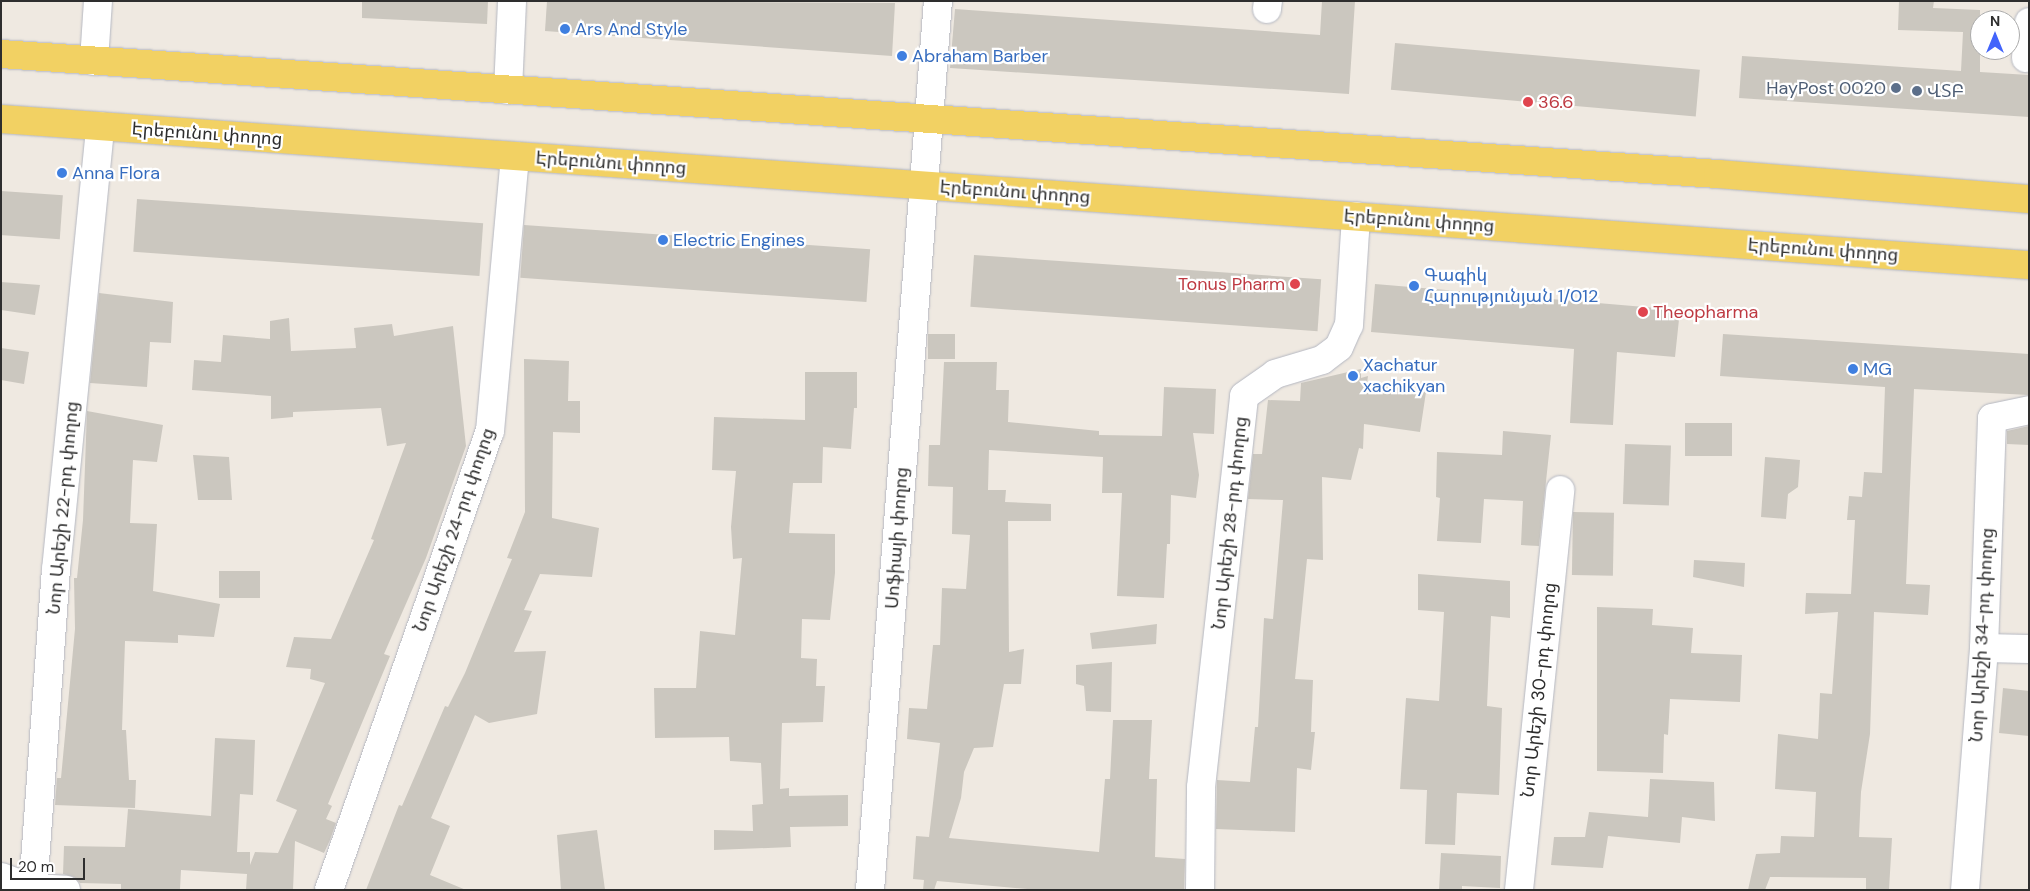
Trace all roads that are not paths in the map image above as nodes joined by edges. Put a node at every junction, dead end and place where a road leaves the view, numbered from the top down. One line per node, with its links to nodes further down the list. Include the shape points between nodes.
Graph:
1 (98, 1): 7 (street)
2 (512, 1): 8 (street)
3 (938, 1): 10 (street)
4 (2029, 22): 6 (street)
5 (1, 54): 7 (main road)
6 (2026, 58)
7 (94, 61): 8 (main road)
8 (508, 90): 10 (main road)
9 (1, 119): 11 (main road, Էրեբունու փողոց)
10 (930, 119): 13 (street, Սոֆիայի փողոց); 14 (main road)
11 (100, 126): 12 (main road, Էրեբունու փողոց); 22 (street, Նոր Արեշի 22-րդ փողոց, via 56,570)
12 (515, 156): 13 (main road, Էրեբունու փողոց); 24 (street, Նոր Արեշի 24-րդ փողոց, via 490,431)
13 (925, 185): 15 (main road, Էրեբունու փողոց); 25 (street, Սոֆիայի փողոց)
14 (2029, 199)
15 (1356, 216): 16 (main road, Էրեբունու փողոց); 26 (street, Նոր Արեշի 28-րդ փողոց, via 1349,325 1339,346 1322,360 1275,374 1244,396 1200,787)
16 (2029, 265)
17 (2029, 410): 19 (street, Նոր Արեշի 34-րդ փողոց, via 1992,418)
18 (1560, 490): 27 (street, Նոր Արեշի 30-րդ փողոց)
19 (1984, 648): 20 (street); 28 (street, Նոր Արեշի 34-րդ փողոց)
20 (2029, 650)
21 (1, 877): 22 (street)
22 (32, 889): 23 (street)
23 (66, 890)
24 (329, 890)
25 (870, 890)
26 (1200, 890)
27 (1519, 890)
28 (1965, 890)

